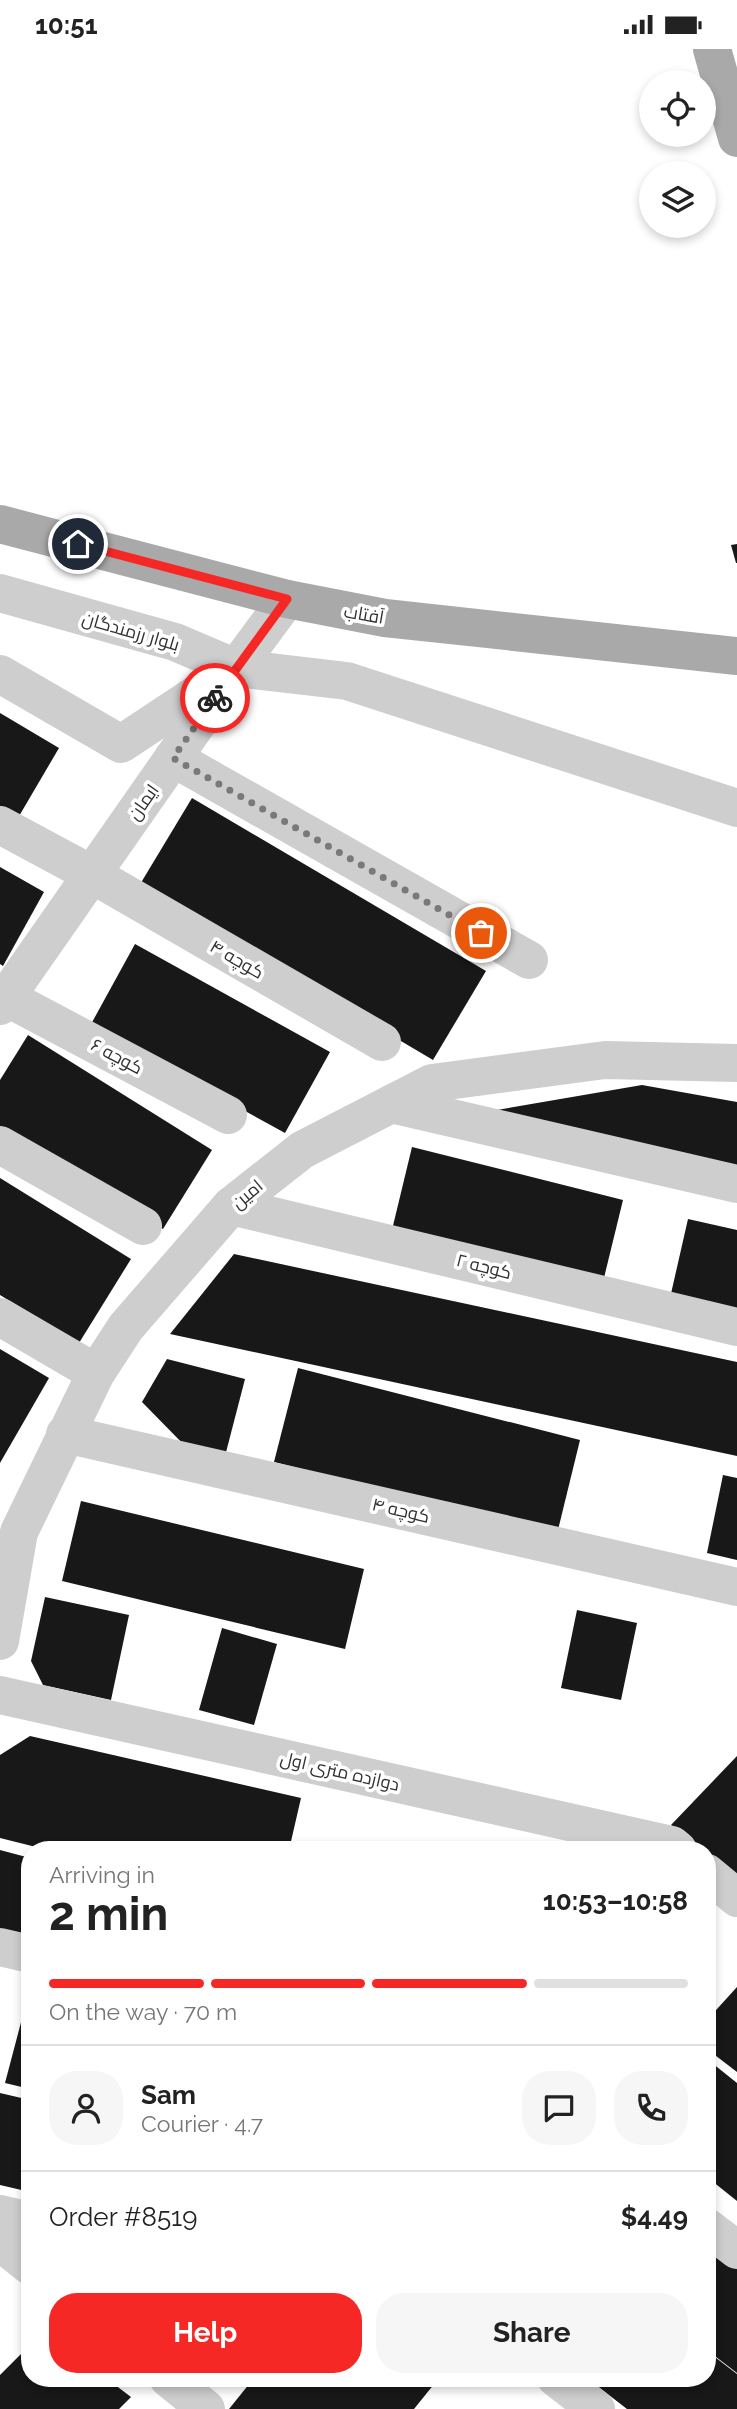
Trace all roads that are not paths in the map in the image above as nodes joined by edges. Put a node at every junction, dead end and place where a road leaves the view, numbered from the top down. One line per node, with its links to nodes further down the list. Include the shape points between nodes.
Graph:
1 (712, 49): 2 (main road)
2 (737, 138)
3 (0, 524): 5 (main road, آفتاب)
4 (0, 593): 7 (street, بلوار رزمندگان, via 175,642)
5 (287, 599): 6 (main road, آفتاب, via 385,618); 7 (street, ایمان)
6 (737, 656)
7 (236, 668): 8 (street, via 121,744); 9 (street, ایمان); 10 (street, بلوار رزمندگان, via 347,681)
8 (0, 674)
9 (173, 758): 12 (street, ایمان); 13 (street)
10 (737, 808)
11 (0, 825): 12 (street, کوچه ۴)
12 (93, 875): 14 (street, ایمان); 15 (street, کوچه ۴)
13 (529, 960)
14 (2, 999): 18 (street, کوچه ۶)
15 (382, 1042)
16 (737, 1063): 17 (street, امین, via 605,1060 432,1083)
17 (390, 1104): 20 (street); 21 (street, امین, via 302,1150)
18 (228, 1115)
19 (0, 1145): 22 (street)
20 (737, 1184)
21 (231, 1206): 24 (street, کوچه ۲); 25 (street, امین, via 125,1327)
22 (143, 1226)
23 (0, 1317): 25 (street)
24 (737, 1327)
25 (96, 1373): 26 (street, امین)
26 (65, 1434): 27 (street, امین); 28 (street, کوچه ۴)
27 (9, 1526): 29 (street, امین)
28 (737, 1587)
29 (0, 1641)
30 (0, 1695): 31 (street, دوازده متری اول)
31 (654, 1841)
32 (716, 1880): 33 (street)
33 (737, 1898)
34 (0, 1947): 35 (street)
35 (21, 1952)
36 (0, 2214): 37 (street)
37 (21, 2219)
38 (716, 2234): 40 (street)
39 (0, 2242): 41 (street)
40 (737, 2250)
41 (21, 2259)
42 (179, 2387): 44 (street)
43 (568, 2387): 45 (street)
44 (206, 2409)
45 (596, 2409)

